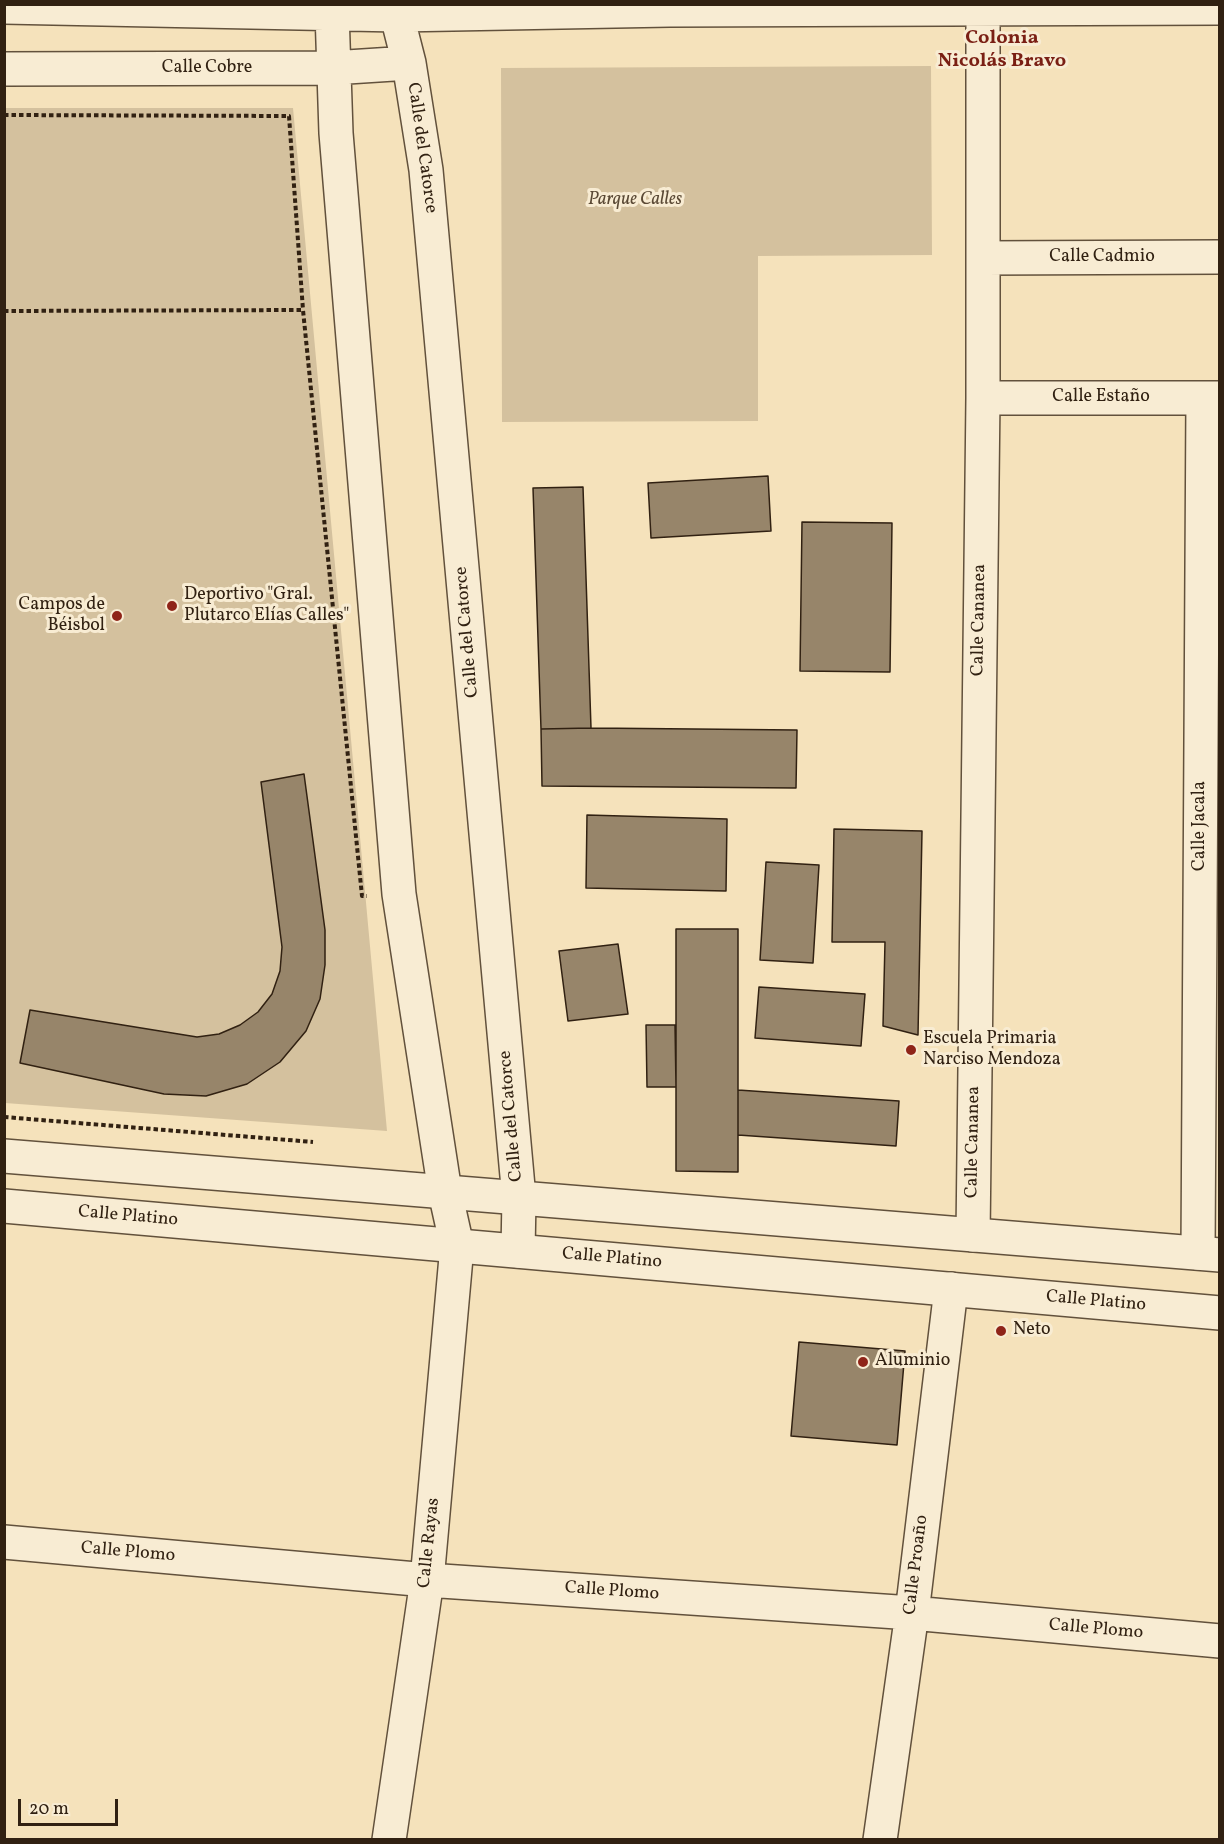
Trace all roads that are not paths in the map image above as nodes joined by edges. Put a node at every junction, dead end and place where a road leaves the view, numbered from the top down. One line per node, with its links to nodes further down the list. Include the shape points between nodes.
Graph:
1 (4, 7): 5 (street)
2 (983, 7): 3 (street); 4 (street); 9 (street, Calle Cananea)
3 (1220, 8)
4 (396, 10): 5 (street); 6 (street, Calle del Catorce)
5 (332, 12): 7 (street)
6 (409, 63): 7 (street, Calle Cobre); 15 (street, Calle del Catorce, via 426,170)
7 (332, 68): 8 (street, Calle Cobre); 14 (street, via 399,894)
8 (4, 69)
9 (984, 258): 10 (street, Calle Cadmio); 11 (street, Calle Cananea)
10 (1220, 258)
11 (983, 398): 12 (street, Calle Estaño); 17 (street, Calle Cananea)
12 (1211, 398): 20 (street, Calle Jacala)
13 (4, 1156): 14 (street)
14 (445, 1192): 15 (street); 18 (street)
15 (519, 1198): 17 (street); 19 (street, Calle del Catorce)
16 (4, 1206): 18 (street, Calle Platino)
17 (973, 1235): 20 (street)
18 (457, 1246): 19 (street, Calle Platino); 24 (street, Calle Rayas)
19 (518, 1251): 21 (street, Calle Platino)
20 (1209, 1254)
21 (951, 1289): 22 (street, Calle Platino); 25 (street, Calle Proaño)
22 (1220, 1313)
23 (4, 1542): 24 (street, Calle Plomo)
24 (427, 1580): 25 (street, Calle Plomo); 27 (street, Calle Rayas)
25 (912, 1612): 26 (street, Calle Plomo); 28 (street, Calle Proaño)
26 (1220, 1641)
27 (390, 1839)
28 (880, 1839)

